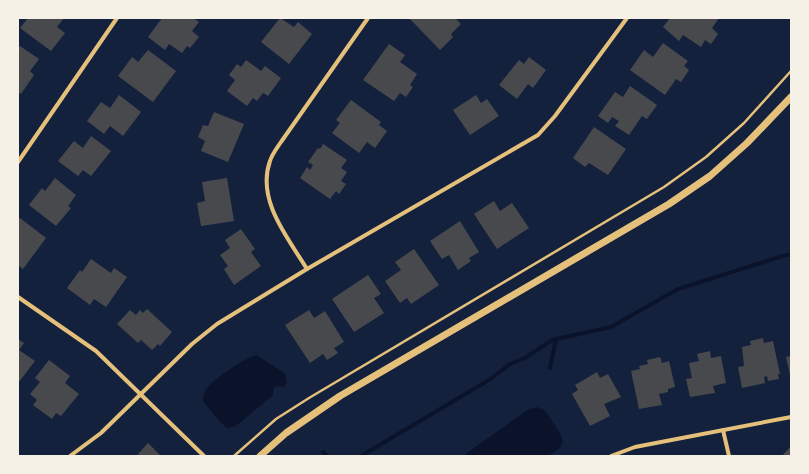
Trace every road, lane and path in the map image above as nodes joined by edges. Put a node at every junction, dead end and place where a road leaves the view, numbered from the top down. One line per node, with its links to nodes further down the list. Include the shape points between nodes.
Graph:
1 (117, 18): 6 (street)
2 (368, 18): 7 (street, via 270,161 268,196 274,216)
3 (627, 18): 7 (street, via 555,116 538,135)
4 (791, 71): 14 (path, via 744,123 706,157 664,187 309,398 276,419)
5 (791, 97): 15 (street, via 742,148 710,176 675,200 340,396 286,433)
6 (18, 162)
7 (307, 269): 9 (street, via 217,324)
8 (18, 297): 9 (street, via 96,351)
9 (140, 393): 12 (street, via 101,433); 13 (street)
10 (791, 416): 11 (street)
11 (723, 430): 16 (street, via 635,448); 17 (street)
12 (70, 456)
13 (204, 456)
14 (234, 456)
15 (260, 456)
16 (611, 456)
17 (729, 456)

